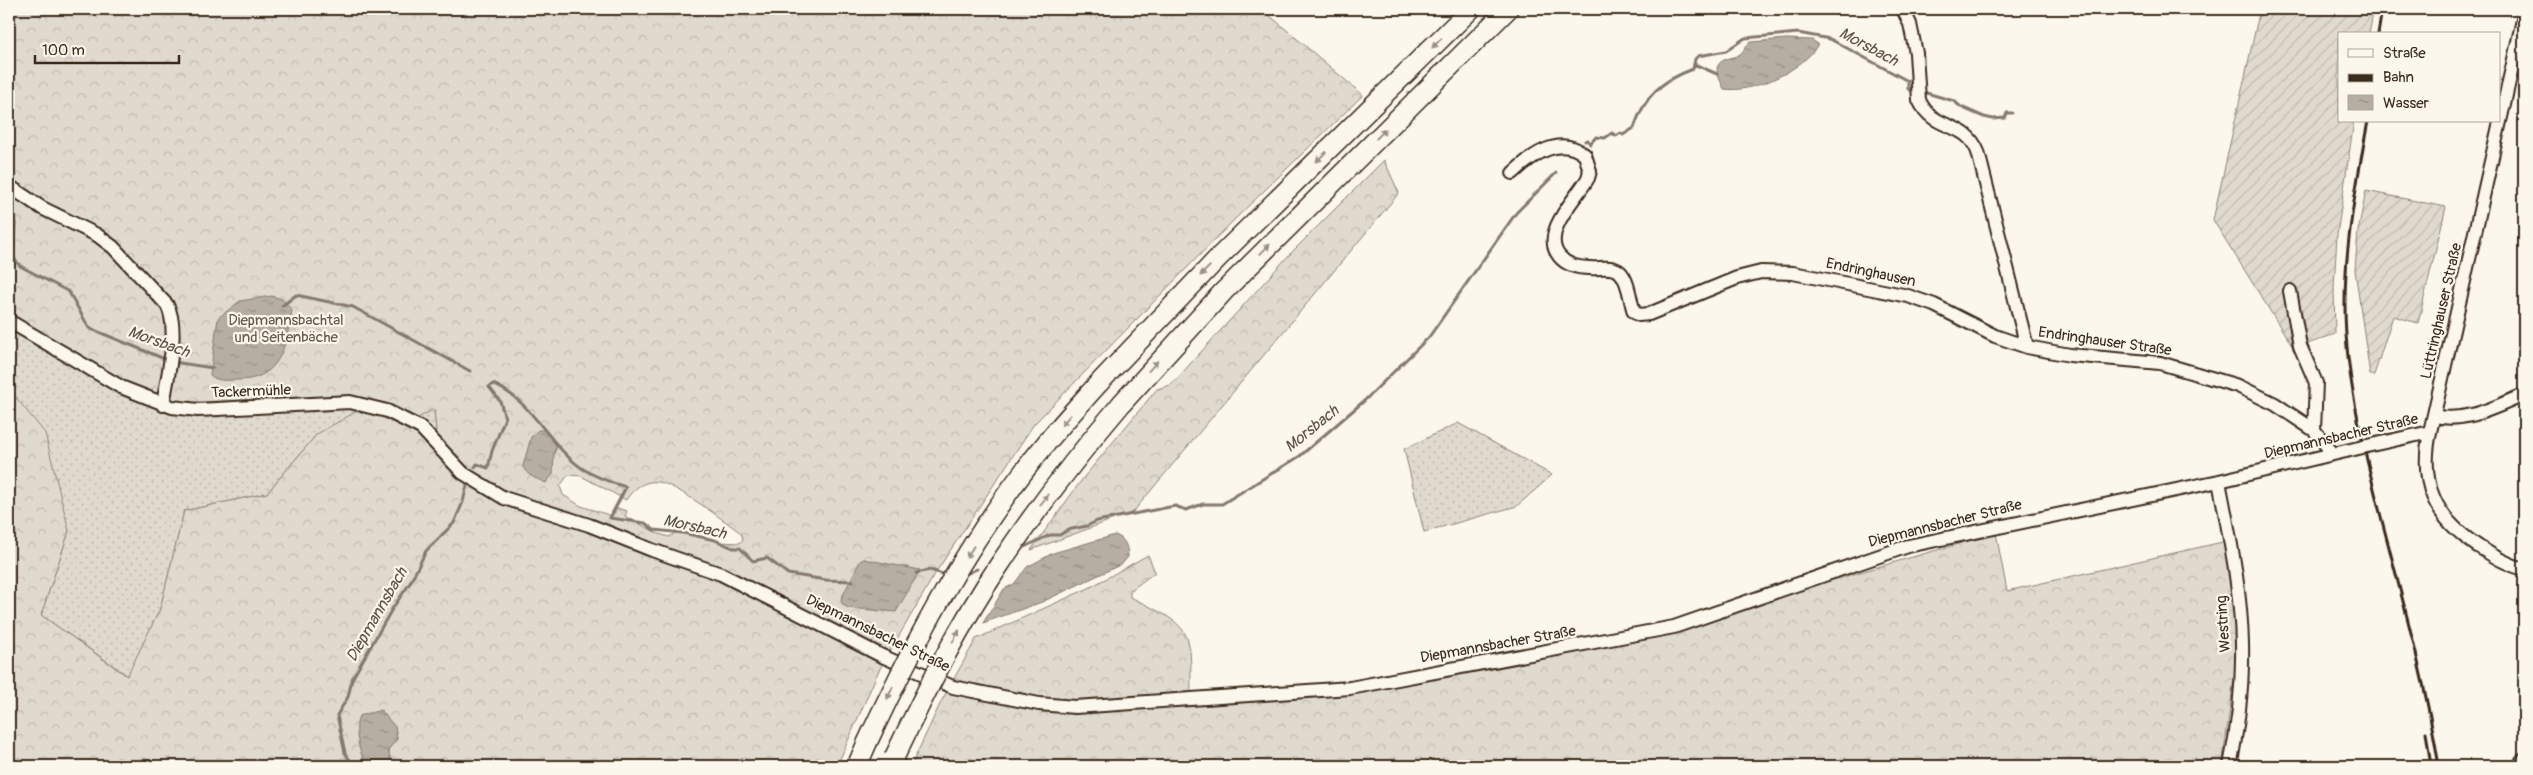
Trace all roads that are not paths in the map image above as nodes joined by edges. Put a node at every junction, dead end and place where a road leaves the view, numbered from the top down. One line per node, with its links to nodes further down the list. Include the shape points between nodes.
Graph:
1 (1471, 9): 21 (highway, one-way to 21, bridge, via 1219,257 1047,442 996,511 924,629)
2 (1508, 9): 20 (highway, one-way to 2, bridge, via 929,686 999,565 1062,476 1122,403 1231,284)
3 (1903, 9): 9 (street, via 1916,53 1918,100 1928,116 1968,135 1978,152)
4 (2524, 16): 12 (street, Lüttringhauser Straße)
5 (1512, 173): 9 (street, Endringhausen, via 1536,154 1552,147 1571,147 1585,155 1589,162 1588,178 1559,223 1554,235 1555,247 1563,260 1572,266 1610,268 1620,272 1634,312 1640,315 1656,312 1750,274 1793,273 1917,298 1994,336)
6 (9, 186): 11 (street, via 42,208 97,236 128,261 171,313 170,361)
7 (2290, 291): 13 (street, via 2300,346 2316,383)
8 (9, 321): 11 (street, Tackermühle, via 121,387)
9 (2027, 347): 13 (street, Endringhauser Straße, via 2070,356 2151,362 2210,377 2254,392)
10 (2524, 395): 12 (street, via 2473,416)
11 (163, 404): 17 (street, Tackermühle, via 198,410 360,403 413,423 456,466 504,498)
12 (2434, 416): 14 (street, Lüttringhauser Straße)
13 (2314, 430): 15 (street, Endringhauser Straße)
14 (2430, 432): 15 (street, Diepmannsbacher Straße, bridge); 18 (street, Lüttringhauser Straße, via 2426,452 2427,474 2438,509 2472,542 2498,559)
15 (2338, 453): 16 (street, Diepmannsbacher Straße)
16 (2219, 481): 17 (street, Diepmannsbacher Straße, via 1908,546 1674,627 1350,688 1075,707 1039,704 953,687 882,656 721,574); 22 (street, Westring, via 2234,566 2242,642 2241,685)
17 (584, 523)
18 (2524, 569)
19 (2524, 760): 23 (street)
20 (893, 762)
21 (857, 766)
22 (2230, 766)
23 (2519, 766)

